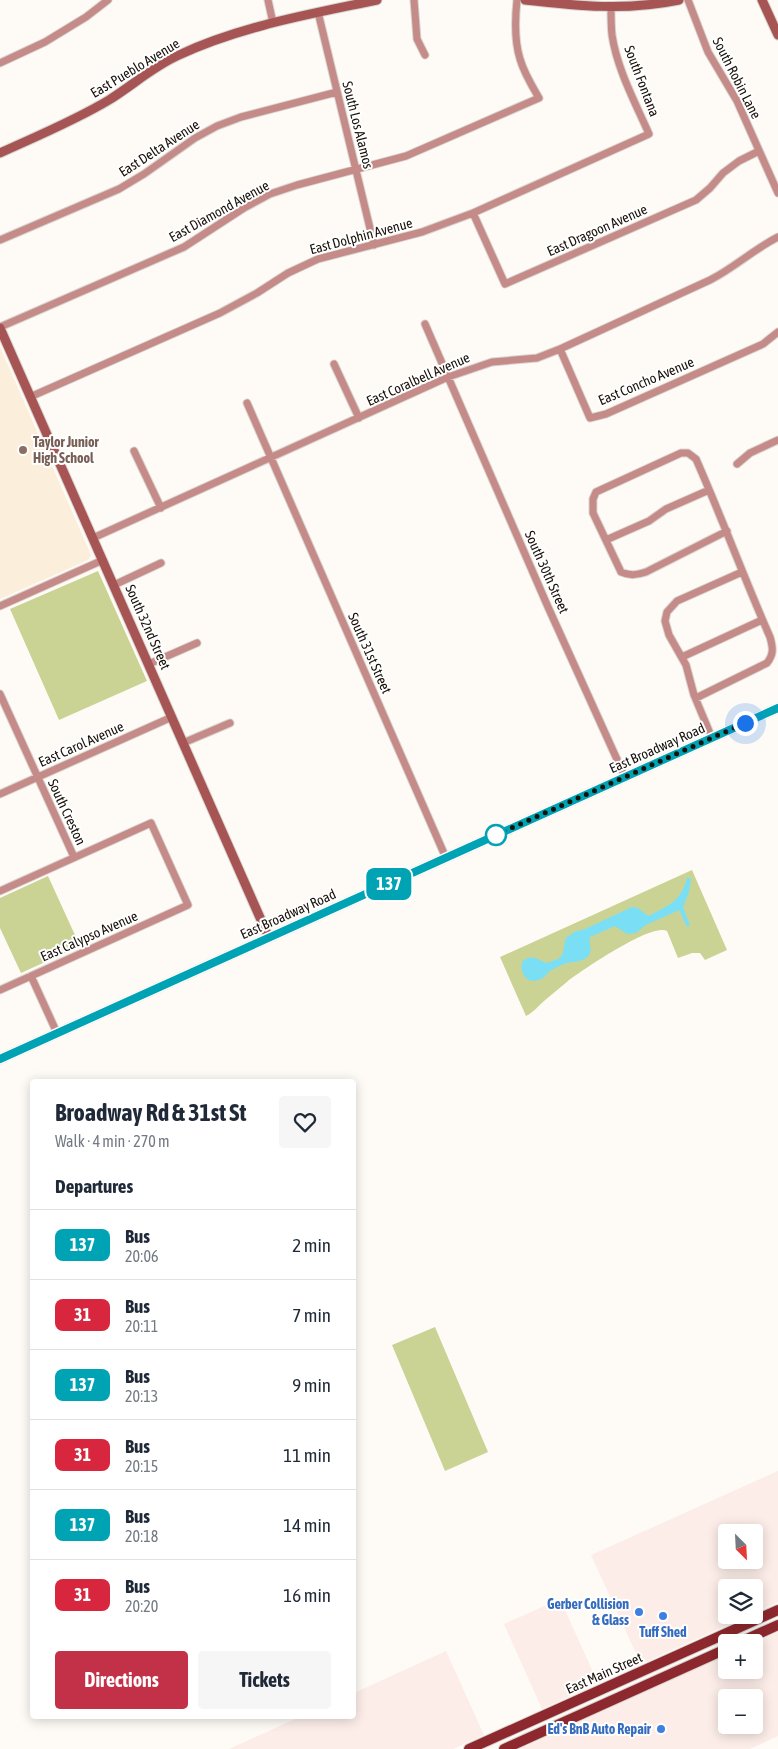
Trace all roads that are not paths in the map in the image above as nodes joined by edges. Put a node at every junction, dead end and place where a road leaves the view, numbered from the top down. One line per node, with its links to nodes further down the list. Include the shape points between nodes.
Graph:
1 (108, 0): 15 (street, via 45,42)
2 (268, 0): 12 (street)
3 (377, 0): 11 (street, East Pueblo Avenue)
4 (414, 0): 14 (street, via 417,39)
5 (517, 0): 20 (street, East Diamond Avenue, via 515,24 520,58 539,98 406,156)
6 (525, 0): 10 (street)
7 (679, 0): 10 (street)
8 (688, 0): 18 (street, South Robin Lane, via 708,52 737,100)
9 (762, 0): 13 (street)
10 (611, 7): 17 (street, South Fontana, via 612,35 623,75)
11 (318, 12): 12 (street, East Pueblo Avenue); 16 (street, South Los Alamos)
12 (274, 23): 19 (street, East Pueblo Avenue, via 227,36 177,56 81,116)
13 (778, 35)
14 (425, 55)
15 (0, 63)
16 (337, 92): 20 (street, South Los Alamos); 24 (street, East Delta Avenue, via 217,126 119,189)
17 (650, 134): 22 (street, East Dolphin Avenue)
18 (759, 151): 21 (street, South Robin Lane); 22 (street, East Dragoon Avenue, via 723,172 696,200 504,284)
19 (0, 153)
20 (356, 169): 25 (street, South Los Alamos); 27 (street, East Diamond Avenue, via 270,194 184,247)
21 (778, 193)
22 (473, 214): 25 (street, East Dolphin Avenue)
23 (778, 237): 29 (street, East Coralbell Avenue, via 756,249 727,272)
24 (0, 240)
25 (374, 244): 32 (street, East Dolphin Avenue, via 318,259 220,313)
26 (425, 324): 31 (street, South 30th Street)
27 (0, 328): 32 (street, South 32nd Street)
28 (778, 332): 29 (street, East Concho Avenue, via 763,344 606,414 590,418)
29 (560, 350): 31 (street, East Coralbell Avenue, via 537,358 492,362)
30 (334, 364): 34 (street)
31 (448, 377): 34 (street, East Coralbell Avenue); 61 (street, South 30th Street)
32 (30, 397): 42 (street, South 32nd Street)
33 (247, 403): 37 (street, South 31st Street)
34 (360, 418): 37 (street, East Coralbell Avenue)
35 (778, 440): 38 (street, via 750,453)
36 (134, 452): 40 (street)
37 (271, 458): 40 (street, East Coralbell Avenue); 64 (street, South 31st Street)
38 (737, 464)
39 (710, 490): 41 (street); 43 (street); 43 (street, via 696,459 688,453 681,453 596,492 593,513)
40 (161, 508): 42 (street, East Coralbell Avenue)
41 (727, 531): 43 (street, via 638,574 627,575 621,572); 46 (street)
42 (93, 538): 44 (street, South 32nd Street)
43 (606, 540)
44 (102, 560): 47 (street, South 32nd Street); 48 (street)
45 (161, 563): 47 (street)
46 (742, 572): 49 (street); 51 (street, via 677,601 667,612 668,636)
47 (114, 585): 52 (street, South 32nd Street)
48 (0, 606)
49 (762, 620): 51 (street); 54 (street, via 773,648 767,663)
50 (197, 643): 52 (street)
51 (682, 657): 54 (street)
52 (149, 664): 56 (street, South 32nd Street)
53 (1, 698): 60 (street, South Creston)
54 (696, 698): 58 (street)
55 (778, 708): 58 (street, East Broadway Road)
56 (172, 717): 59 (street, South 32nd Street); 60 (street, East Carol Avenue)
57 (230, 722): 59 (street)
58 (712, 738): 61 (street, East Broadway Road)
59 (183, 743): 66 (street, South 32nd Street)
60 (38, 777): 62 (street, East Carol Avenue); 63 (street, South Creston)
61 (625, 777): 64 (street, East Broadway Road)
62 (0, 794)
63 (74, 857): 65 (street); 67 (street, East Calypso Avenue, via 151,823 188,905)
64 (446, 858): 66 (street, East Broadway Road)
65 (0, 891)
66 (269, 938): 69 (street, East Broadway Road)
67 (31, 976): 68 (street, East Calypso Avenue); 69 (street)
68 (0, 990)
69 (57, 1033): 70 (street, East Broadway Road)
70 (0, 1059)
71 (778, 1610): 75 (main road, East Main Street)
72 (778, 1625): 73 (main road)
73 (758, 1634)
74 (718, 1653): 76 (main road, East Main Street)
75 (469, 1749)
76 (504, 1749)

